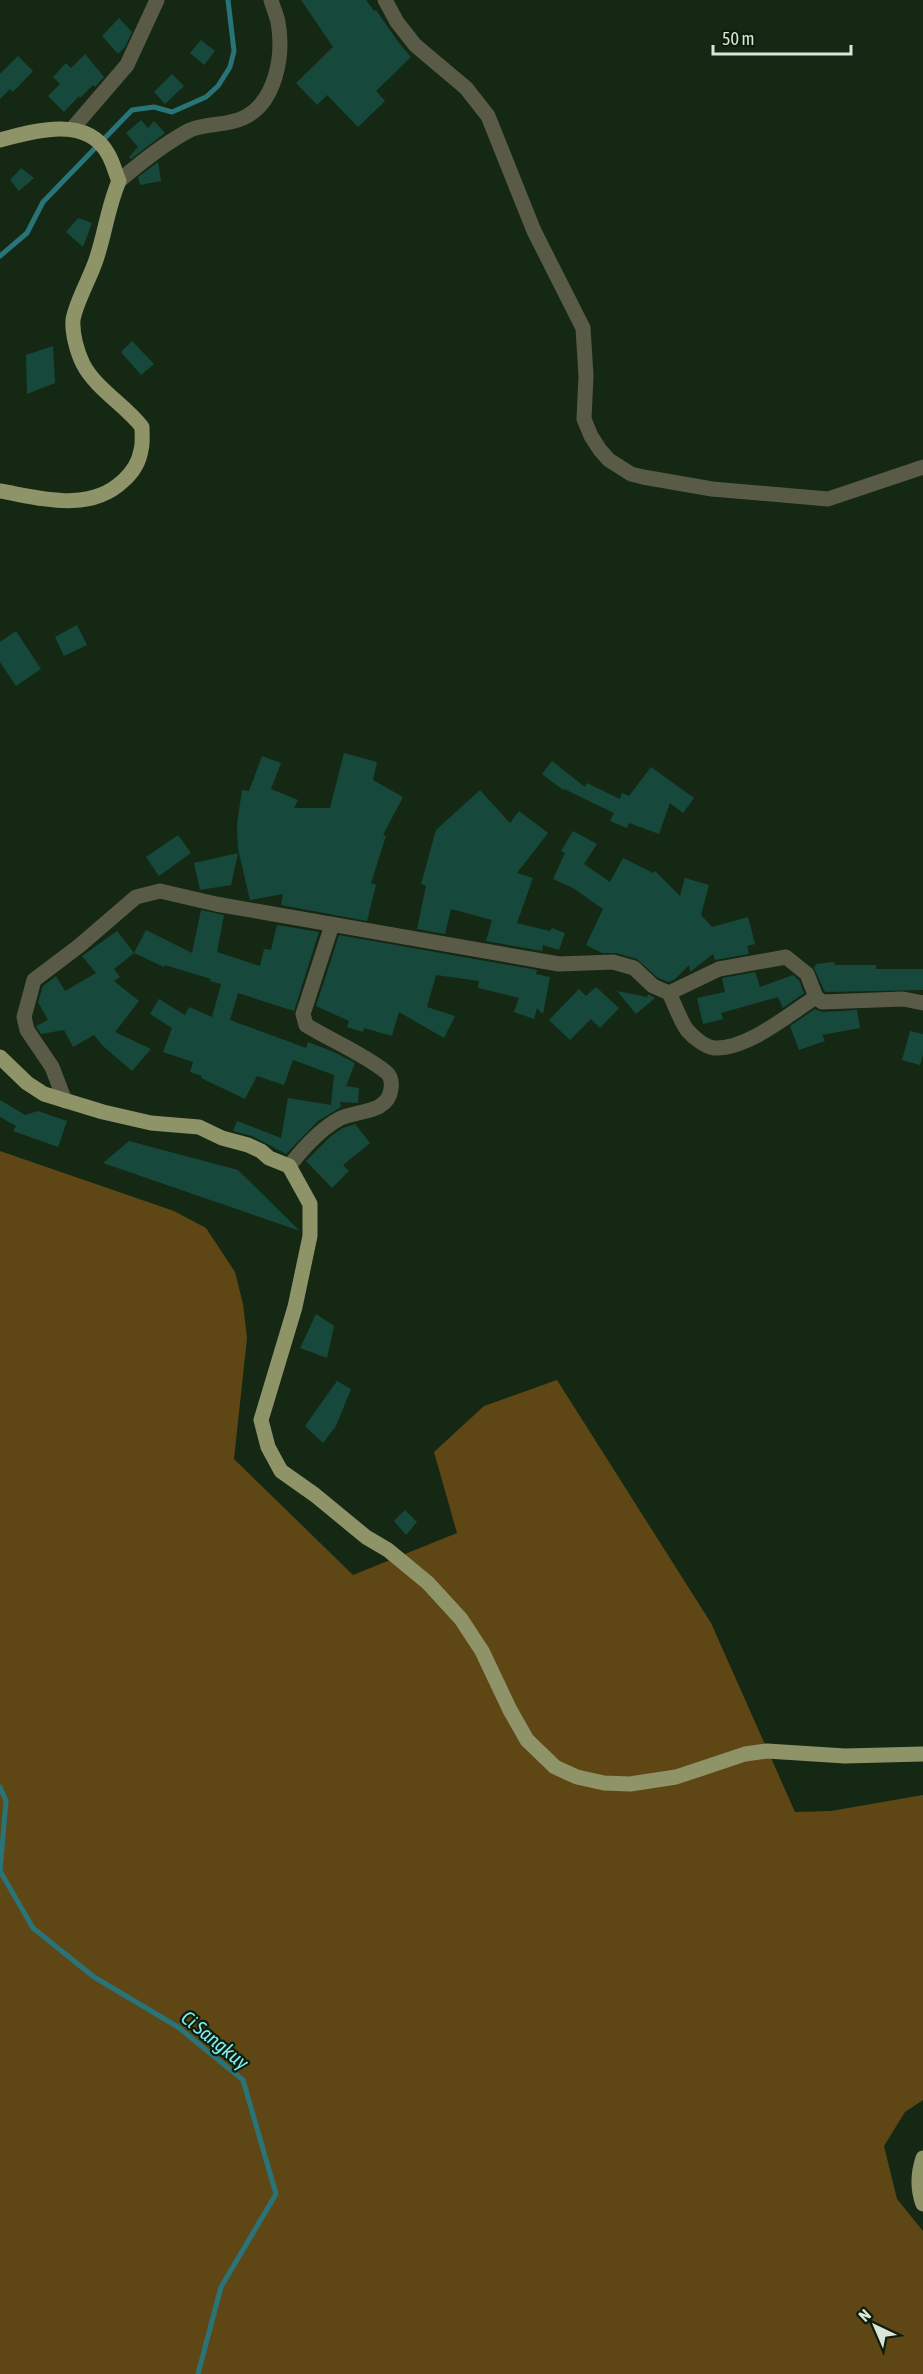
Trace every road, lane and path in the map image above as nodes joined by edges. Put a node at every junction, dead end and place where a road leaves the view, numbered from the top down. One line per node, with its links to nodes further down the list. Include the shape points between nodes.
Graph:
1 (157, 0): 4 (street, via 127,65)
2 (271, 0): 6 (street, via 278,22 279,66 264,101 243,118 187,132)
3 (385, 0): 7 (street, via 415,45 466,88 488,116 534,231 583,328 584,419 609,460 643,477 712,489 828,499)
4 (72, 129): 5 (main road, via 41,130); 6 (main road, via 102,146)
5 (0, 140)
6 (119, 181): 8 (main road, via 74,327 84,366 142,427 141,450 132,473 114,490 99,497 50,500)
7 (923, 467)
8 (0, 492)
9 (332, 925): 10 (street, via 559,964 613,962 634,968 653,986); 14 (street, via 160,891 136,897 41,974 31,987 24,1017 27,1030 52,1067); 15 (street, via 303,1014 306,1025 387,1073 392,1088 382,1104 339,1119 306,1145)
10 (669, 993): 11 (street, via 719,969 786,957 807,974); 11 (street, via 687,1030 712,1048 735,1045 764,1031)
11 (816, 997): 12 (street, via 828,1003 903,999)
12 (923, 1003)
13 (0, 1057): 14 (main road, via 27,1083)
14 (64, 1101): 15 (main road, via 150,1123 199,1127)
15 (289, 1166): 16 (main road, via 310,1204 310,1236 295,1307 261,1420 268,1447 281,1471 388,1550 428,1583 461,1619 515,1720 538,1753 555,1767 577,1777 630,1784 676,1777 745,1754 767,1751 845,1756)
16 (923, 1754)
17 (923, 2157): 18 (main road, via 918,2173)
18 (923, 2204)

